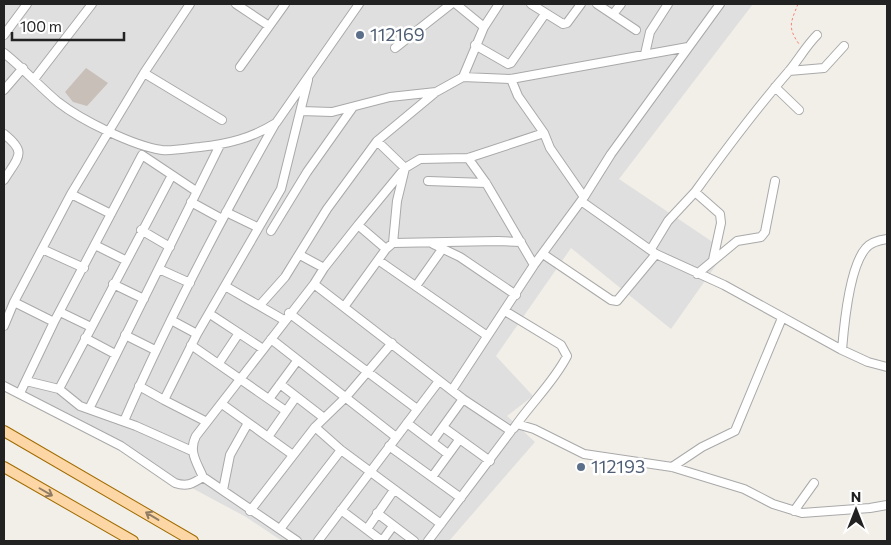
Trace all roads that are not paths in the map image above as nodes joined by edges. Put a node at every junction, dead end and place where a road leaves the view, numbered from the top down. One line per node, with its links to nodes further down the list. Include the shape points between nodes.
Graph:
1 (27, 4): 22 (street)
2 (92, 4): 35 (street)
3 (190, 4): 32 (street)
4 (236, 4): 18 (street)
5 (285, 4): 18 (street)
6 (359, 4): 33 (street)
7 (451, 4): 26 (street)
8 (456, 4): 19 (street)
9 (499, 4): 19 (street)
10 (531, 4): 16 (street)
11 (581, 4): 16 (street, via 567,23 558,23)
12 (597, 4): 17 (street)
13 (621, 4): 17 (street)
14 (668, 4): 28 (street, via 650,32)
15 (720, 4): 25 (street)
16 (545, 14): 23 (street, via 511,63)
17 (614, 14): 20 (street)
18 (269, 26): 29 (street)
19 (484, 27): 23 (street)
20 (636, 30)
21 (818, 35): 31 (street)
22 (4, 36)
23 (475, 45): 34 (street)
24 (844, 46): 31 (street, via 824,68)
25 (688, 47): 28 (street); 62 (street, via 611,154)
26 (395, 48)
27 (4, 53): 30 (street)
28 (645, 54): 36 (street)
29 (240, 67)
30 (22, 68): 35 (street); 38 (street)
31 (788, 71): 37 (street)
32 (144, 73): 43 (street); 45 (street)
33 (308, 76): 42 (street); 44 (street)
34 (463, 77): 36 (street); 39 (street)
35 (35, 78): 45 (street, via 58,101 81,117)
36 (511, 79): 46 (street, via 518,96)
37 (774, 87): 41 (street); 60 (street)
38 (4, 90)
39 (436, 92): 40 (street, via 390,97); 48 (street)
40 (353, 107): 42 (street, via 332,112); 69 (street, via 307,172)
41 (799, 110)
42 (301, 111): 67 (street, via 281,189)
43 (222, 120)
44 (276, 123): 50 (street, via 259,134); 65 (street)
45 (110, 130): 49 (street); 61 (street)
46 (544, 133): 52 (street); 62 (street)
47 (4, 134): 55 (street, via 18,145 19,150 18,158)
48 (376, 141): 53 (street); 81 (street, via 327,208)
49 (134, 143): 50 (street, via 163,150); 51 (street)
50 (220, 145): 59 (street)
51 (142, 154): 54 (street); 64 (street)
52 (468, 158): 53 (street, via 420,159); 58 (street)
53 (405, 168): 66 (street); 73 (street)
54 (172, 176): 59 (street); 68 (street)
55 (4, 180)
56 (428, 181): 58 (street)
57 (775, 181): 84 (street, via 765,232 761,237 737,241)
58 (486, 183): 72 (street)
59 (196, 191): 63 (street)
60 (696, 192): 79 (street, via 668,221); 84 (street, via 720,214)
61 (71, 194): 64 (street); 76 (street)
62 (583, 199): 79 (street); 80 (street)
63 (191, 202): 65 (street); 75 (street)
64 (111, 214): 74 (street)
65 (224, 216): 67 (street); 90 (street)
66 (358, 225): 78 (street); 87 (street)
67 (257, 227): 93 (street)
68 (141, 230): 75 (street); 82 (street)
69 (271, 231)
70 (887, 239): 121 (street, via 867,246 860,257 844,318)
71 (429, 242): 72 (street); 73 (street); 77 (street)
72 (521, 242): 85 (street)
73 (393, 243): 78 (street)
74 (95, 245): 82 (street); 86 (street)
75 (170, 247): 88 (street)
76 (42, 248): 86 (street); 97 (street)
77 (443, 248): 94 (street); 95 (street)
78 (386, 249): 83 (street)
79 (653, 251): 80 (street, via 617,301); 89 (street)
80 (543, 254): 85 (street)
81 (300, 255): 87 (street); 98 (street)
82 (125, 260): 91 (street)
83 (378, 260): 94 (street); 99 (street)
84 (713, 260): 89 (street)
85 (534, 265): 95 (street)
86 (84, 268): 101 (street)
87 (324, 268): 92 (street)
88 (159, 269): 90 (street); 96 (street)
89 (697, 274): 105 (street, via 724,285)
90 (190, 283): 106 (street)
91 (113, 284): 96 (street); 110 (street)
92 (314, 284): 99 (street); 102 (street)
93 (225, 286): 98 (street); 104 (street)
94 (416, 286): 113 (street)
95 (516, 296): 100 (street)
96 (144, 299): 114 (street)
97 (14, 302): 103 (street); 108 (street); 109 (street)
98 (260, 306): 107 (street)
99 (344, 308): 117 (street)
100 (505, 311): 113 (street); 150 (street, via 561,345 567,356)
101 (60, 312): 108 (street); 110 (street)
102 (289, 313): 107 (street); 126 (street)
103 (4, 314)
104 (210, 314): 111 (street); 112 (street)
105 (782, 318): 121 (street); 166 (street, via 735,431 702,447)
106 (171, 320): 112 (street); 120 (street)
107 (284, 320): 116 (street)
108 (54, 322): 129 (street)
109 (4, 326)
110 (90, 327): 115 (street)
111 (239, 333): 119 (street); 124 (street)
112 (197, 334): 118 (street)
113 (486, 335): 134 (street)
114 (125, 336): 120 (street); 122 (street)
115 (85, 338): 122 (street); 133 (street)
116 (271, 339): 119 (street); 123 (street)
117 (392, 343): 126 (street); 128 (street)
118 (192, 345): 124 (street); 140 (street)
119 (263, 349): 127 (street)
120 (155, 350): 132 (street)
121 (842, 350): 125 (street)
122 (115, 354): 142 (street)
123 (297, 361): 130 (street); 137 (street)
124 (219, 363): 127 (street)
125 (887, 367)
126 (367, 372): 137 (street); 143 (street)
127 (240, 377): 138 (street); 141 (street)
128 (440, 380): 134 (street); 143 (street)
129 (26, 381): 133 (street); 135 (street)
130 (280, 384): 136 (street); 138 (street)
131 (4, 386): 135 (street)
132 (139, 386): 140 (street); 146 (street)
133 (60, 389): 142 (street)
134 (452, 390): 139 (street)
135 (20, 393): 168 (street, via 121,446 175,483 183,486)
136 (296, 397): 144 (street); 145 (street)
137 (346, 397): 145 (street); 156 (street)
138 (269, 399): 144 (street)
139 (463, 399): 151 (street); 154 (street)
140 (164, 400): 147 (street)
141 (222, 404): 147 (street); 148 (street)
142 (88, 409): 146 (street)
143 (417, 409): 149 (street)
144 (286, 411): 155 (street)
145 (324, 418): 152 (street)
146 (124, 421): 161 (street)
147 (208, 422): 161 (street, via 192,443)
148 (248, 423): 155 (street); 171 (street, via 230,455)
149 (407, 423): 156 (street); 158 (street)
150 (517, 424): 154 (street); 166 (street, via 584,454)
151 (443, 427): 157 (street); 158 (street)
152 (315, 428): 160 (street); 163 (street)
153 (4, 431): 184 (main road, one-way to 153)
154 (511, 431): 164 (street)
155 (268, 437): 163 (street)
156 (396, 438): 159 (street)
157 (459, 440): 162 (street); 164 (street)
158 (432, 442): 162 (street)
159 (389, 446): 167 (street); 169 (street)
160 (341, 450): 167 (street); 181 (street)
161 (192, 452): 168 (street)
162 (448, 454): 169 (street)
163 (293, 455): 177 (street)
164 (490, 461): 173 (street)
165 (4, 467): 183 (main road, one-way to 183)
166 (672, 468): 176 (street, via 744,489 773,504)
167 (370, 472): 172 (street); 175 (street)
168 (202, 477): 171 (street)
169 (432, 477): 173 (street)
170 (814, 483): 176 (street)
171 (222, 490): 177 (street)
172 (394, 490): 178 (street); 179 (street)
173 (461, 498): 179 (street)
174 (887, 505): 176 (street)
175 (341, 510): 182 (street); 186 (street)
176 (794, 510)
177 (250, 511): 181 (street)
178 (377, 513): 180 (street); 182 (street)
179 (441, 524): 189 (street)
180 (392, 526): 187 (street); 188 (street)
181 (280, 529): 185 (street)
182 (367, 529): 187 (street)
183 (133, 541)
184 (193, 541)
185 (297, 541)
186 (318, 541)
187 (382, 541)
188 (414, 541)
189 (428, 541)

